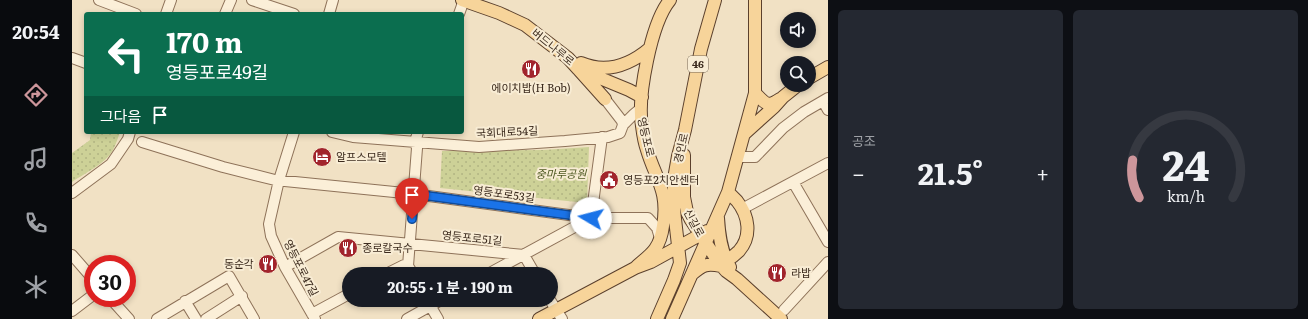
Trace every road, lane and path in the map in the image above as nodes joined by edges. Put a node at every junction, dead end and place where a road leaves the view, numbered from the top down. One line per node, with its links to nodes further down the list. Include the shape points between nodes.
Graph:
1 (171, 0): 12 (street)
2 (231, 0): 13 (street)
3 (252, 0): 10 (street)
4 (334, 0): 14 (street)
5 (463, 0): 15 (street); 18 (main road, 버드나루로, via 525,25)
6 (670, 0): 16 (main road, 영등포로, via 663,10)
7 (715, 0): 32 (main road, 경인로 / 46, via 701,50)
8 (103, 1): 11 (street)
9 (758, 3): 25 (main road)
10 (276, 11)
11 (131, 12)
12 (167, 12)
13 (227, 12)
14 (330, 12)
15 (460, 12)
16 (650, 48): 18 (main road, via 627,64 614,67 588,66); 29 (main road, 영등포로, via 644,72)
17 (72, 58): 19 (street)
18 (568, 58): 21 (main road, 버드나루로)
19 (84, 62)
20 (828, 67): 22 (main road)
21 (578, 69): 23 (main road, 버드나루로); 27 (main road)
22 (816, 74)
23 (618, 85): 27 (main road, via 605,91); 29 (main road, 버드나루로)
24 (789, 92): 26 (main road)
25 (755, 93): 26 (main road, via 768,104); 36 (main road)
26 (782, 98): 36 (main road)
27 (605, 99): 31 (street)
28 (825, 99): 30 (street); 41 (street, via 784,128 755,157)
29 (641, 103): 31 (street); 48 (main road, 영등포로, via 641,125 647,150 662,187)
30 (828, 110)
31 (623, 125): 38 (street, 국회대로54길, via 620,133)
32 (685, 130): 50 (main road, 경인로 / 46, via 674,179); 54 (main road, 신길로, via 684,205)
33 (129, 134): 46 (street, via 111,164)
34 (293, 134): 43 (street)
35 (417, 134): 40 (street)
36 (744, 134): 41 (main road)
37 (354, 135): 40 (street, 국회대로54길)
38 (602, 137): 40 (street, 국회대로54길, via 479,147); 51 (street)
39 (142, 142): 43 (street, 영등포로53길, via 223,167)
40 (415, 142): 47 (street, via 417,148)
41 (738, 157): 45 (main road)
42 (828, 163): 44 (street)
43 (279, 180): 47 (street, 영등포로53길); 66 (street, 영등포로47길, via 269,224 271,236)
44 (793, 182): 49 (street); 55 (street)
45 (728, 192): 49 (main road); 53 (main road)
46 (72, 193)
47 (414, 194): 51 (street, 영등포로53길); 56 (street)
48 (665, 202): 52 (street, via 658,212); 57 (main road, 영등포로, via 665,215)
49 (742, 209): 62 (main road, via 748,227 746,239 739,251)
50 (674, 210): 57 (main road, via 669,230 663,241); 58 (main road, 경인로 / 46)
51 (591, 218): 52 (street, 영등포로53길); 59 (street)
52 (648, 218): 57 (street, via 657,228 660,237)
53 (715, 223): 54 (main road); 62 (main road, 신길로)
54 (703, 239): 58 (main road); 62 (main road, 신길로); 69 (main road)
55 (828, 242)
56 (410, 244): 59 (street, 영등포로51길); 63 (street); 66 (street, 영등포로51길, via 338,236)
57 (657, 245): 67 (main road)
58 (679, 248): 67 (main road); 89 (main road, 경인로 / 46, via 680,263)
59 (524, 254): 64 (street); 65 (street)
60 (72, 255): 68 (street)
61 (828, 262): 79 (street)
62 (724, 263): 69 (main road, via 701,266); 79 (main road, 신길로, via 737,279)
63 (410, 267)
64 (501, 267)
65 (531, 267)
66 (285, 268): 80 (street, 영등포로47길)
67 (635, 268): 77 (main road)
68 (84, 269)
69 (691, 275): 90 (main road)
70 (242, 296): 72 (street, via 229,276); 84 (street); 85 (street)
71 (342, 298): 80 (street)
72 (185, 301): 82 (street); 83 (street)
73 (84, 302): 78 (street)
74 (116, 307): 81 (street)
75 (424, 307): 86 (street)
76 (431, 307): 87 (street)
77 (556, 310): 88 (main road)
78 (72, 311)
79 (782, 314)
80 (313, 316)
81 (123, 317)
82 (156, 319)
83 (196, 319)
84 (206, 319)
85 (253, 319)
86 (407, 319)
87 (438, 319)
88 (539, 319)
89 (657, 319)
90 (672, 319)

